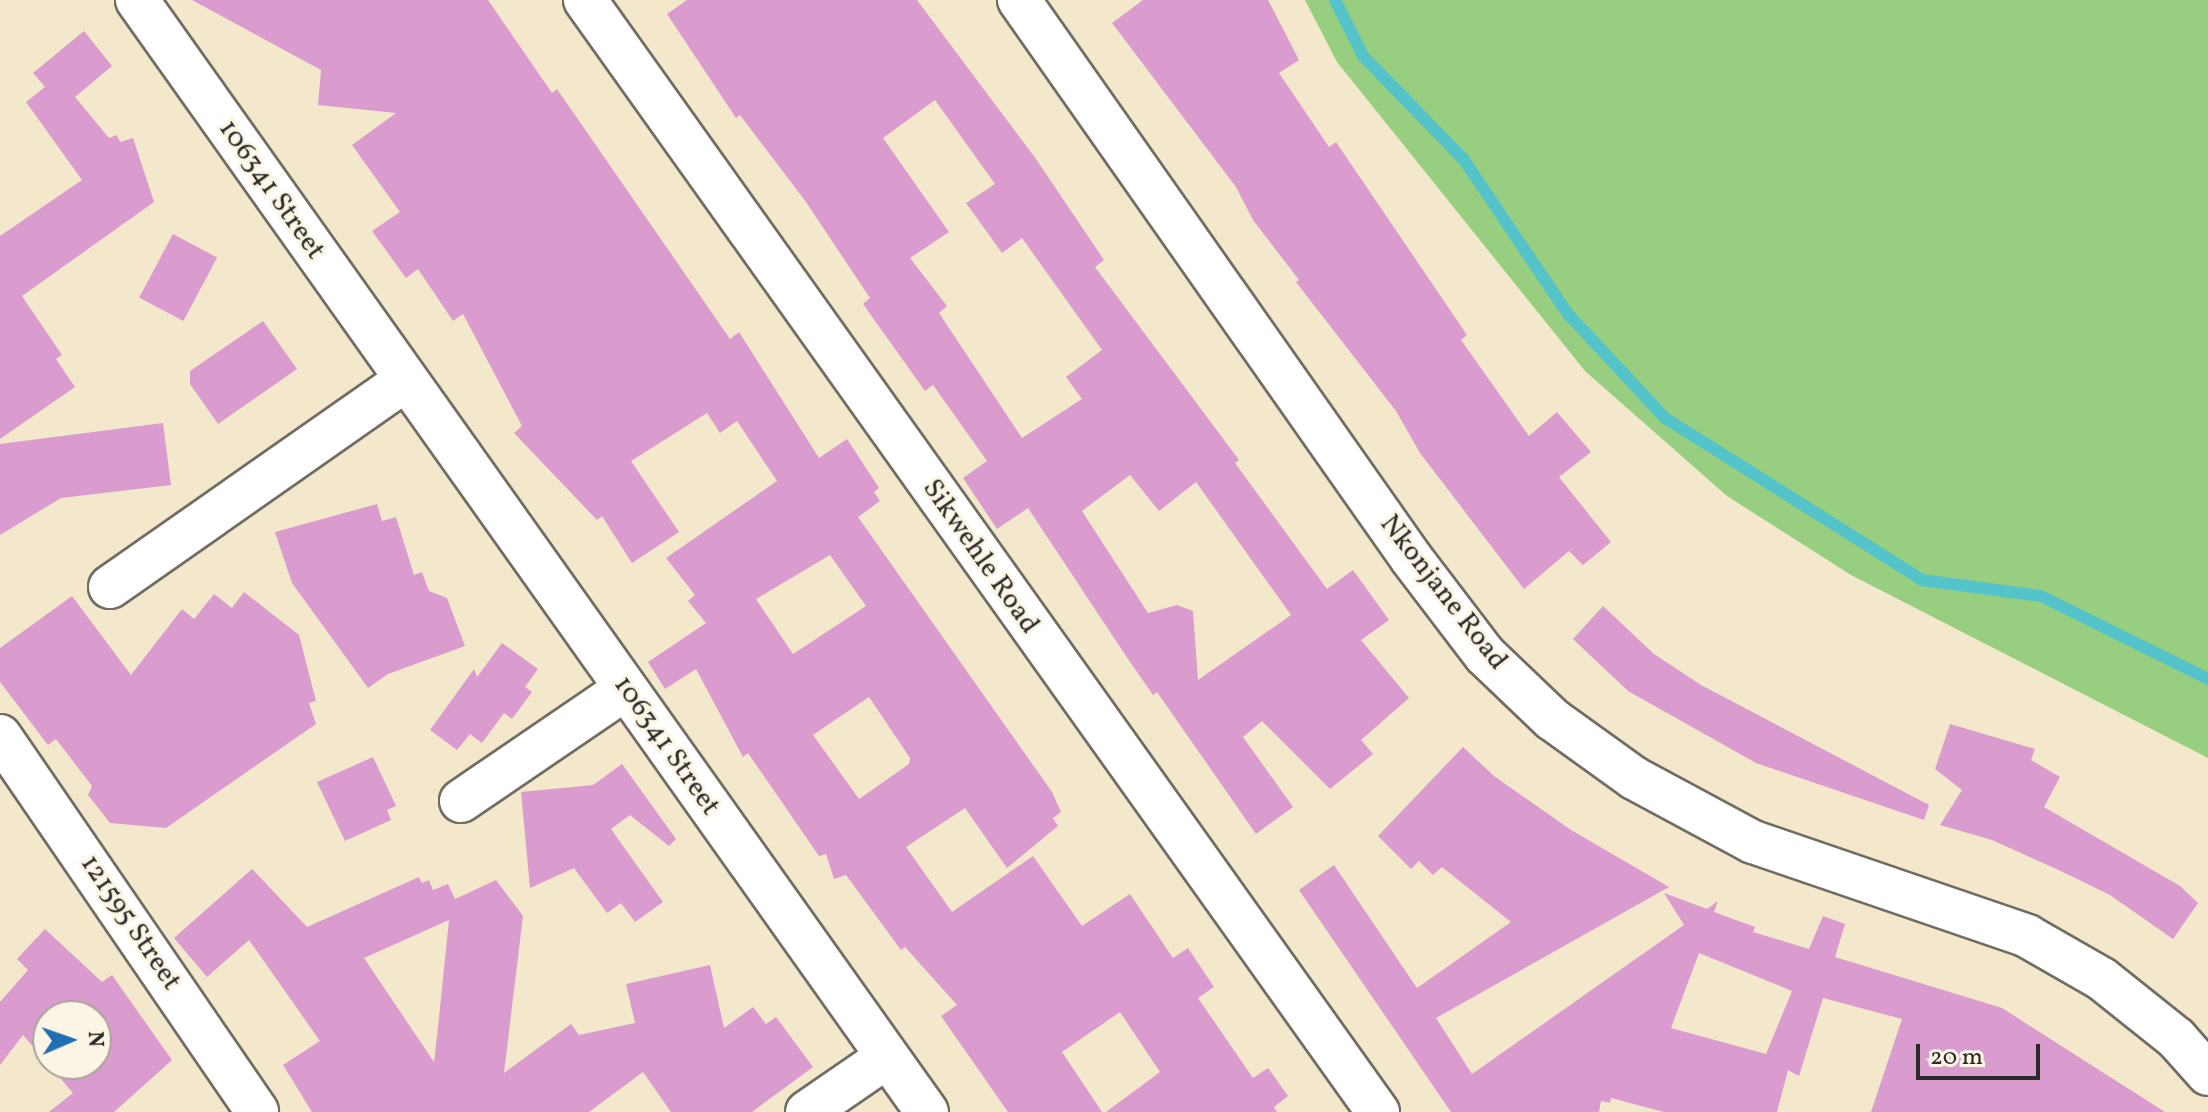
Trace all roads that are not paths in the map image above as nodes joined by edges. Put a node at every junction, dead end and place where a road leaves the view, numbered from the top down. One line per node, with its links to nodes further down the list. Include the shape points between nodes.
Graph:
1 (137, 0): 4 (street, 106341 Street)
2 (585, 0): 14 (street, Sikwehle Road)
3 (1019, 0): 10 (street, Nkonjane Road, via 1411,558 1485,655 1552,719 1634,778 1753,842 2027,936 2102,979 2176,1038)
4 (404, 381): 5 (street); 6 (street, 106341 Street)
5 (110, 587)
6 (625, 689): 8 (street); 9 (street, 106341 Street)
7 (0, 736): 11 (street, 121595 Street)
8 (461, 801)
9 (887, 1057): 12 (street); 13 (street, 106341 Street)
10 (2208, 1074)
11 (257, 1112)
12 (807, 1112)
13 (927, 1112)
14 (1378, 1112)

